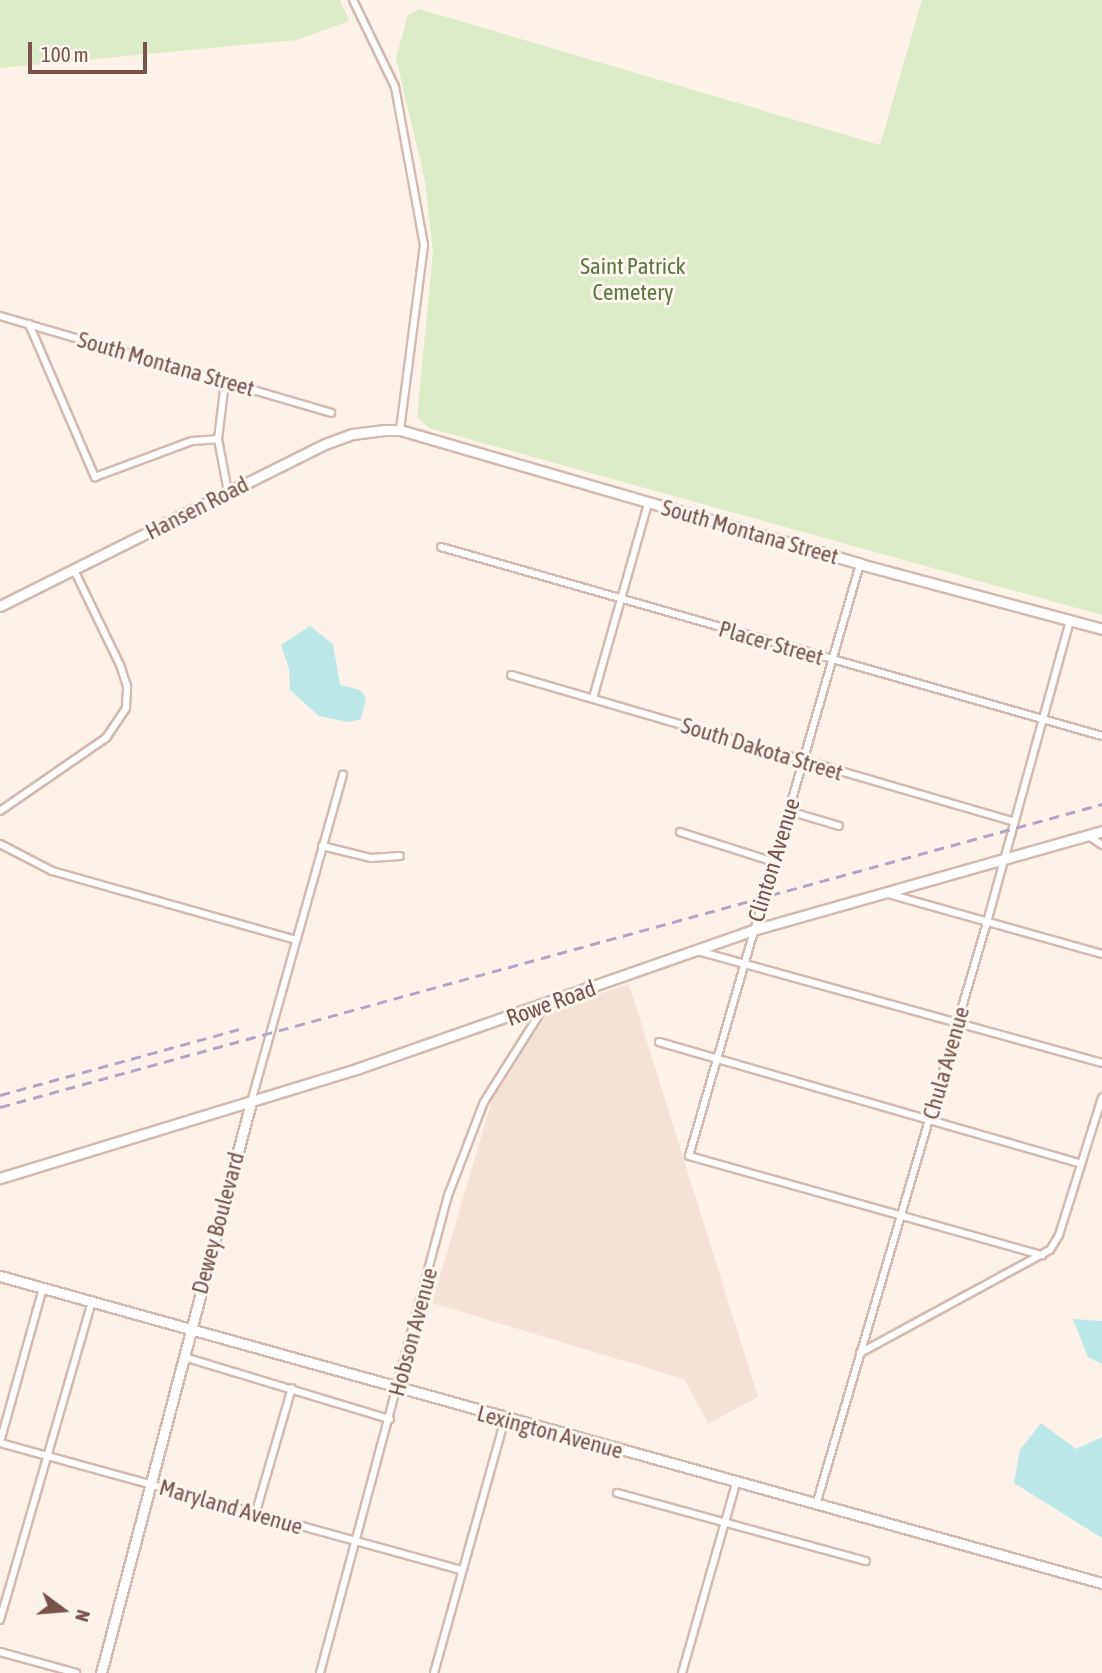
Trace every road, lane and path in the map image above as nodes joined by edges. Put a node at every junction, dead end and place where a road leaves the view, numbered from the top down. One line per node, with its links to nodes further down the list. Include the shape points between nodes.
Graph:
1 (353, 0): 6 (street, via 395,87 424,244)
2 (0, 316): 3 (street, South Montana Street)
3 (29, 324): 4 (street, South Montana Street); 7 (street, via 95,478 192,441)
4 (225, 382): 5 (street, South Montana Street); 7 (street)
5 (331, 413)
6 (400, 430): 8 (street, Hansen Road, via 352,434); 9 (street, South Montana Street)
7 (218, 439): 8 (street)
8 (228, 492): 12 (street, Hansen Road)
9 (648, 503): 11 (street, South Montana Street); 13 (street)
10 (441, 547): 13 (street, Placer Street)
11 (860, 564): 15 (street, South Montana Street); 17 (street, Clinton Avenue)
12 (74, 570): 14 (street, Hansen Road); 24 (street, via 120,666 127,686 126,708 106,738)
13 (620, 601): 17 (street, Placer Street); 19 (street)
14 (0, 606)
15 (1070, 620): 16 (street, South Montana Street); 20 (street, Chula Avenue)
16 (1102, 629)
17 (832, 660): 20 (street, Placer Street); 22 (street, Clinton Avenue)
18 (512, 675): 19 (street, South Dakota Street)
19 (593, 698): 22 (street, South Dakota Street)
20 (1041, 719): 21 (street, Placer Street); 26 (street, Chula Avenue)
21 (1102, 736)
22 (803, 762): 25 (street, Clinton Avenue); 26 (street, South Dakota Street)
23 (343, 775): 33 (street, Dewey Boulevard)
24 (0, 811)
25 (789, 811): 27 (street); 36 (street, Clinton Avenue)
26 (1012, 821): 35 (street, Chula Avenue)
27 (839, 826)
28 (1102, 831): 30 (street, Rowe Road)
29 (680, 832): 36 (street)
30 (1089, 836): 32 (street); 35 (street, Rowe Road)
31 (0, 844): 40 (street, via 52,871)
32 (1102, 845)
33 (322, 846): 34 (street, via 372,858); 40 (street, Dewey Boulevard)
34 (400, 856)
35 (1002, 861): 37 (street, Rowe Road); 38 (street, Chula Avenue)
36 (774, 862): 39 (street, Clinton Avenue)
37 (883, 892): 38 (street); 39 (street, Rowe Road)
38 (988, 922): 42 (street); 45 (street, Chula Avenue)
39 (753, 930): 41 (street, Rowe Road); 43 (street, Clinton Avenue)
40 (296, 940): 50 (street, Dewey Boulevard)
41 (693, 949): 43 (street); 44 (street, Rowe Road)
42 (1102, 954)
43 (744, 964): 45 (street); 47 (street, Clinton Avenue)
44 (544, 1007): 50 (street, Rowe Road); 63 (street, Hobson Avenue, via 484,1102 449,1193)
45 (958, 1022): 48 (street); 51 (street, Chula Avenue)
46 (659, 1042): 47 (street)
47 (719, 1060): 51 (street); 54 (street, Clinton Avenue, via 689,1156)
48 (1102, 1063)
49 (1102, 1098): 52 (street)
50 (251, 1102): 53 (street, Rowe Road); 59 (street, Dewey Boulevard)
51 (929, 1119): 52 (street); 54 (street, Chula Avenue)
52 (1081, 1164): 55 (street, via 1059,1236)
53 (0, 1178)
54 (900, 1214): 55 (street); 60 (street, Chula Avenue)
55 (1042, 1255): 60 (street)
56 (0, 1276): 57 (street, Lexington Avenue)
57 (43, 1288): 58 (street, Lexington Avenue); 66 (street)
58 (92, 1302): 59 (street, Lexington Avenue); 67 (street)
59 (189, 1330): 61 (street, Dewey Boulevard); 63 (street, Lexington Avenue)
60 (860, 1353): 71 (street, Chula Avenue)
61 (184, 1357): 62 (street); 69 (street, Dewey Boulevard)
62 (292, 1388): 64 (street); 72 (street)
63 (398, 1389): 64 (street, Hobson Avenue); 65 (street, Lexington Avenue)
64 (390, 1419): 74 (street, Hobson Avenue)
65 (505, 1419): 68 (street, Lexington Avenue); 76 (street)
66 (0, 1443): 67 (street, Maryland Avenue)
67 (49, 1456): 69 (street, Maryland Avenue); 78 (street)
68 (736, 1483): 71 (street, Lexington Avenue); 73 (street)
69 (153, 1485): 72 (street, Maryland Avenue); 81 (street, Dewey Boulevard)
70 (617, 1493): 73 (street)
71 (816, 1505): 77 (street, Lexington Avenue)
72 (255, 1515): 74 (street, Maryland Avenue)
73 (724, 1524): 75 (street); 84 (street)
74 (357, 1542): 76 (street, Maryland Avenue); 82 (street, Hobson Avenue)
75 (866, 1561)
76 (462, 1570): 83 (street)
77 (1102, 1583)
78 (0, 1619)
79 (0, 1653): 80 (street)
80 (76, 1673)
81 (101, 1673)
82 (320, 1673)
83 (434, 1673)
84 (682, 1673)

